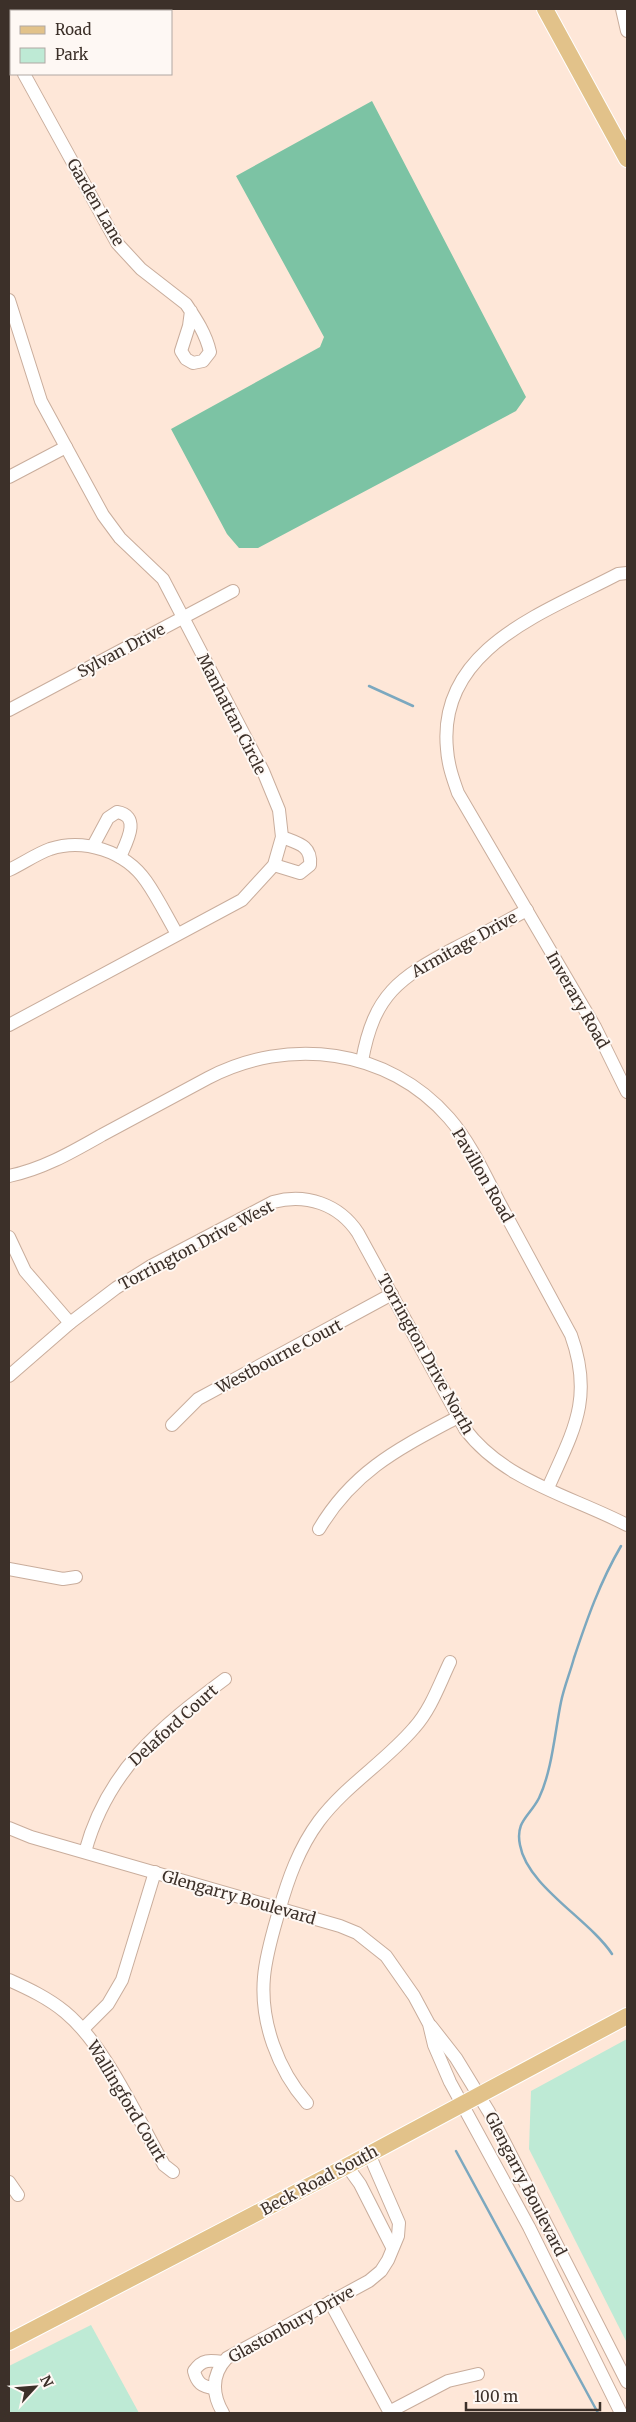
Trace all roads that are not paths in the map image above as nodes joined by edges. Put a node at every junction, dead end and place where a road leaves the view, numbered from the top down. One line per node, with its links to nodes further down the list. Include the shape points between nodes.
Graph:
1 (545, 9): 5 (main road)
2 (622, 9): 3 (street)
3 (627, 32)
4 (25, 75): 7 (street, Garden Lane, via 117,243 141,269 186,304)
5 (627, 159)
6 (9, 300): 8 (street, Manhattan Circle, via 41,401)
7 (190, 311)
8 (66, 447): 9 (street); 12 (street, Manhattan Circle, via 102,515 120,538 163,579)
9 (9, 477)
10 (627, 573): 19 (street, Armitage Drive, via 618,574 505,633 479,654 460,681 449,711 446,747 458,794)
11 (234, 590): 12 (street, Sylvan Drive)
12 (182, 618): 13 (street, Sylvan Drive); 14 (street, Manhattan Circle, via 263,771 279,810)
13 (9, 710)
14 (282, 837): 17 (street, Manhattan Circle); 17 (street, via 307,847 310,865 300,873)
15 (93, 846): 16 (street); 16 (street, via 108,818 117,812 122,813 131,826); 18 (street, via 51,849)
16 (120, 857): 20 (street, via 145,880)
17 (274, 865): 20 (street, Manhattan Circle, via 242,900)
18 (9, 870)
19 (527, 910): 22 (street, Armitage Drive, via 422,965 397,985 378,1010); 23 (street, Inverary Road, via 595,1027)
20 (177, 934): 21 (street, Manhattan Circle)
21 (9, 1025)
22 (362, 1061): 24 (street, Pavillon Road, via 306,1052 246,1062 210,1077 54,1161); 32 (street, Pavillon Road, via 415,1088 439,1107 457,1128 472,1150 571,1335 581,1370 580,1406 574,1430)
23 (627, 1092)
24 (9, 1176)
25 (323, 1204): 27 (street, Torrington Drive North, via 336,1210 354,1226); 28 (street, Torrington Drive West, via 290,1199 257,1209 123,1283)
26 (9, 1237): 28 (street, via 25,1271)
27 (392, 1294): 30 (street, Torrington Drive North); 31 (street, Westbourne Court, via 198,1399)
28 (70, 1323): 29 (street, Torrington Drive West)
29 (9, 1376)
30 (458, 1416): 32 (street, Torrington Drive North, via 490,1457 514,1473); 34 (street, via 368,1470 338,1500)
31 (172, 1425)
32 (548, 1488): 33 (street, Torrington Drive North)
33 (627, 1525)
34 (319, 1530)
35 (9, 1569): 36 (street, via 63,1579)
36 (76, 1577)
37 (450, 1662): 42 (street, via 427,1710 413,1730 342,1793 318,1823 296,1862)
38 (225, 1679): 40 (street, Delaford Court, via 163,1730 120,1774 99,1809)
39 (9, 1828): 40 (street, Glengarry Boulevard)
40 (84, 1852): 41 (street, Glengarry Boulevard)
41 (155, 1872): 42 (street, Glengarry Boulevard); 46 (street, via 122,1980 108,2004)
42 (280, 1908): 45 (street, Glengarry Boulevard, via 340,1926 372,1944 397,1968); 48 (street, via 264,1978 266,2020 279,2058 297,2092)
43 (9, 1980): 46 (street, Wallingford Court, via 55,2004)
44 (627, 2016): 47 (main road, Beck Road South)
45 (429, 2024): 47 (street, Glengarry Boulevard); 49 (street, Glengarry Boulevard, via 442,2064)
46 (83, 2029): 52 (street, Wallingford Court, via 101,2053 164,2165)
47 (480, 2095): 49 (main road, Beck Road South); 57 (street, Glengarry Boulevard)
48 (307, 2103)
49 (462, 2105): 50 (main road, Beck Road South); 58 (street, Glengarry Boulevard)
50 (369, 2154): 51 (main road, Beck Road South); 55 (street, Glastonbury Drive, via 400,2223)
51 (347, 2166): 55 (street, via 360,2184); 59 (main road, Beck Road South)
52 (173, 2172)
53 (9, 2182): 54 (street)
54 (18, 2195)
55 (392, 2247): 56 (street, Glastonbury Drive, via 386,2265 373,2279)
56 (330, 2302): 60 (street, Glastonbury Drive, via 233,2353); 64 (street)
57 (598, 2325): 58 (street); 62 (street, Glengarry Boulevard)
58 (582, 2332): 66 (street, Glengarry Boulevard)
59 (9, 2342)
60 (223, 2362): 63 (street, Glastonbury Drive); 63 (street, via 204,2361 194,2371 202,2385)
61 (478, 2374): 64 (street, via 448,2381)
62 (627, 2382)
63 (214, 2388): 65 (street)
64 (389, 2412)
65 (222, 2413)
66 (621, 2413)

